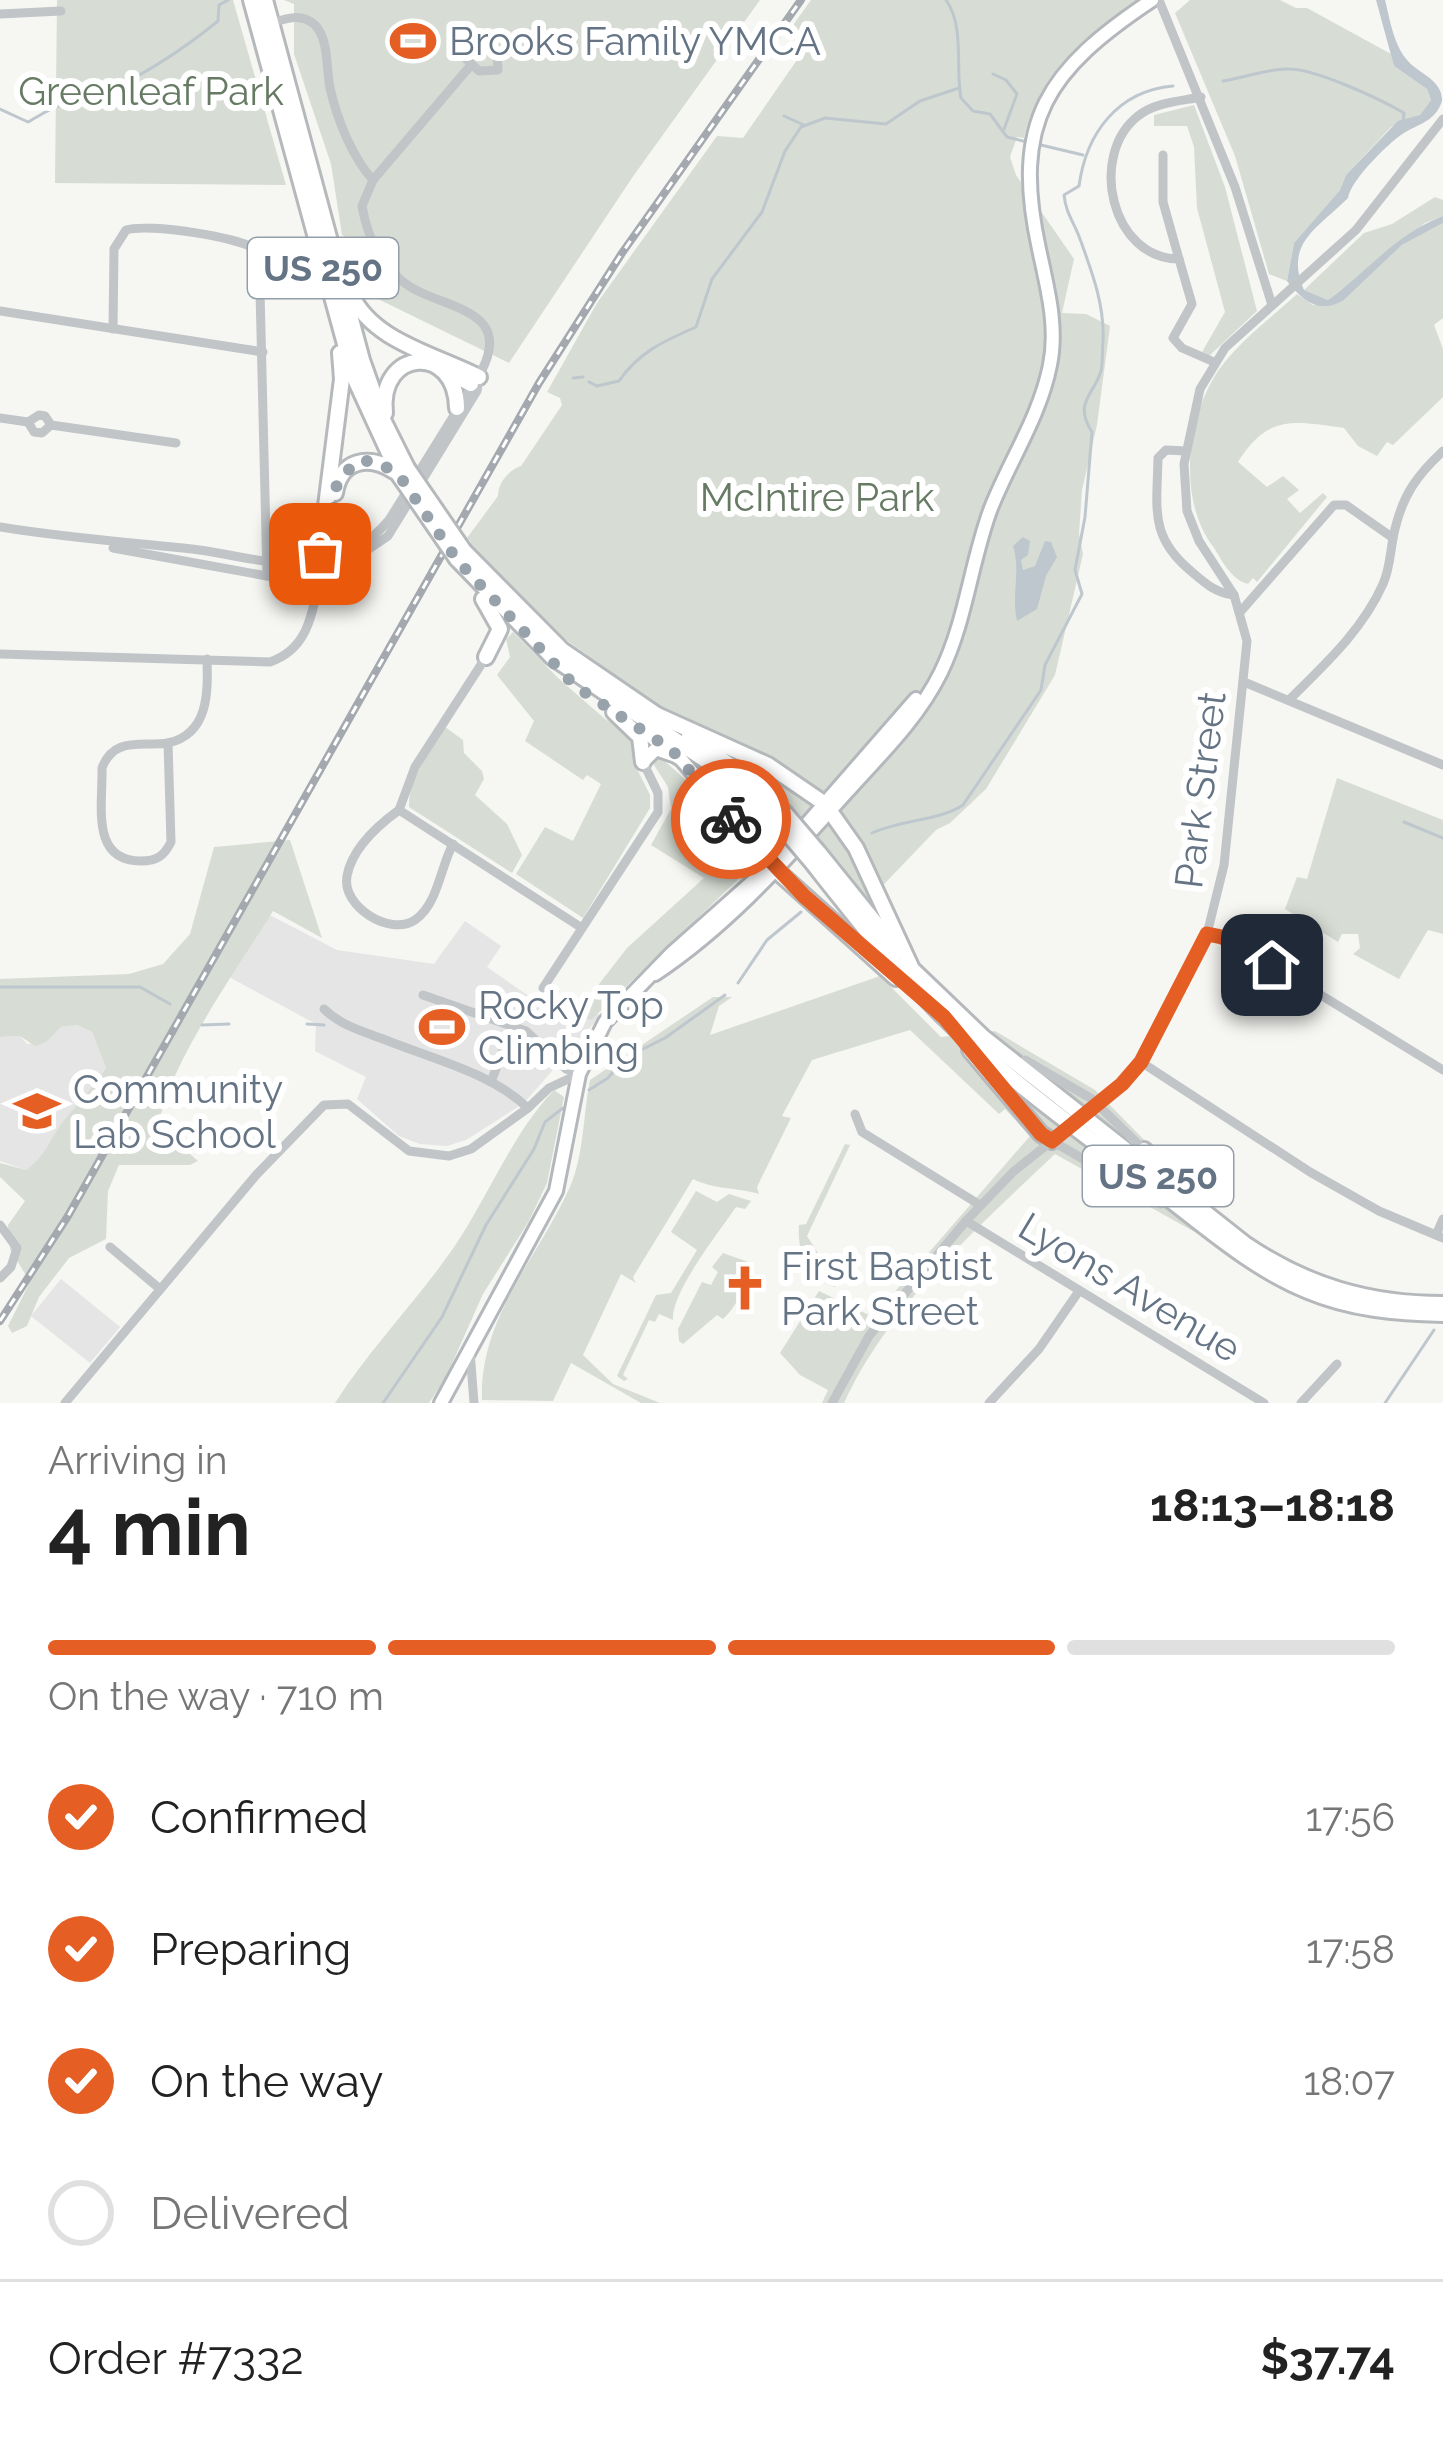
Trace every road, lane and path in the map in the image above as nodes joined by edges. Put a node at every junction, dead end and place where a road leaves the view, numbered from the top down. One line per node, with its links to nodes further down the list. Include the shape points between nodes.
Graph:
1 (251, 0): 16 (highway, US 250)
2 (265, 0): 6 (highway, US 250)
3 (1155, 0): 8 (street); 52 (main road, via 1075,61 1033,134 1030,211 1051,309 1041,398 983,531 940,673 916,713)
4 (61, 11): 5 (street)
5 (0, 14)
6 (272, 23): 11 (street, via 301,17 322,34 331,92 358,164); 12 (highway, US 250)
7 (471, 65): 11 (street)
8 (1201, 97): 13 (street, via 1138,115 1110,177 1133,238); 14 (street)
9 (1443, 119): 14 (street, Park Street, via 1371,213)
10 (1163, 155): 13 (street, via 1163,202)
11 (374, 180): 21 (street, via 362,206 375,248 393,272 482,320 490,350)
12 (328, 233): 21 (highway, via 371,325); 24 (highway, US 250)
13 (1179, 259): 19 (street, via 1192,304 1175,342)
14 (1272, 305): 19 (street, Park Street)
15 (0, 311): 17 (street)
16 (339, 326): 28 (highway, US 250, via 364,404); 34 (highway, via 342,379)
17 (113, 329): 18 (street); 18 (street, via 114,249 126,230 140,226 259,251)
18 (263, 352): 33 (street)
19 (1214, 362): 26 (street, Park Street)
20 (439, 367): 21 (highway); 22 (highway, via 454,386); 24 (highway, via 408,364 389,379)
21 (475, 380): 22 (street); 37 (street, via 477,391 388,536)
22 (457, 408): 34 (street, via 386,524)
23 (0, 418): 25 (street, via 28,422 39,415 51,425)
24 (388, 430): 28 (highway, US 250)
25 (176, 442)
26 (1186, 451): 38 (street, Park Street, via 1187,511); 38 (street, via 1158,458 1162,539 1210,587)
27 (1443, 451): 30 (street, via 1409,487)
28 (403, 471): 32 (highway, US 250, bridge); 32 (highway, US 250, bridge, via 424,514); 34 (highway, via 376,461 349,465 337,482)
29 (0, 527): 31 (street)
30 (1393, 538): 39 (street, via 1334,505); 45 (street, via 1377,596 1342,649)
31 (97, 542): 33 (street); 36 (street)
32 (460, 555): 35 (highway, US 250); 47 (highway, US 250, via 562,650)
33 (267, 561): 34 (street); 36 (street)
34 (324, 562): 37 (street)
35 (469, 573): 41 (highway, via 500,625); 42 (highway, US 250)
36 (267, 576): 37 (street)
37 (320, 578): 43 (street, via 311,621 285,656 261,663)
38 (1234, 595): 39 (street, Park Street)
39 (1240, 610): 44 (street, Park Street)
40 (0, 654): 43 (street)
41 (486, 657): 53 (street, via 415,767)
42 (552, 657): 46 (highway, via 575,686); 47 (highway, US 250)
43 (207, 658): 48 (street, via 200,722)
44 (1244, 682): 45 (street); 59 (street, Park Street, via 1224,865)
45 (1289, 700): 51 (street)
46 (614, 712): 49 (highway); 50 (highway, via 640,737)
47 (656, 721): 52 (highway, via 768,765); 54 (highway, US 250); 54 (highway, US 250, via 745,776)
48 (168, 743): 48 (street, via 125,744 105,758 104,838 118,858 152,861 171,842)
49 (680, 758): 50 (main road, via 656,749); 57 (main road)
50 (643, 762): 58 (street, via 658,812)
51 (1443, 765)
52 (828, 808): 57 (main road); 60 (highway, via 856,848)
53 (399, 810): 55 (street); 55 (street, via 375,828 348,872 348,890 366,914 400,924 419,918)
54 (781, 817): 56 (highway, US 250, bridge)
55 (453, 844): 58 (street)
56 (815, 857): 60 (highway, US 250); 63 (highway, US 250)
57 (774, 868): 63 (highway); 71 (main road, via 732,915 605,1022)
58 (583, 928): 61 (street)
59 (1207, 934): 69 (street, Park Street); 70 (street)
60 (913, 969): 67 (highway, US 250)
61 (542, 988)
62 (423, 995): 66 (street)
63 (929, 1002): 65 (highway, US 250)
64 (324, 1010): 72 (street)
65 (944, 1017): 76 (highway); 84 (highway, US 250)
66 (512, 1026): 71 (street); 72 (street)
67 (982, 1037): 68 (highway); 80 (highway, US 250)
68 (1025, 1060): 73 (street)
69 (1141, 1062): 73 (street, Park Street); 85 (street, via 1310,1172)
70 (1443, 1070)
71 (579, 1074): 74 (street); 92 (main road, via 556,1191)
72 (491, 1082): 74 (street)
73 (1098, 1104): 76 (street, Park Street, bridge); 77 (street)
74 (528, 1108): 88 (street, via 471,1149 440,1156 401,1147 348,1104 324,1105)
75 (855, 1114): 79 (street, via 862,1132)
76 (1052, 1141): 78 (street); 79 (street, Park Street)
77 (1144, 1150): 80 (highway)
78 (1161, 1204): 84 (highway)
79 (980, 1205): 82 (street, Park Street)
80 (1208, 1215): 90 (highway, US 250, via 1322,1286 1382,1301)
81 (1443, 1219): 85 (street)
82 (966, 1222): 89 (street, Lyons Avenue); 97 (street, Park Street, via 869,1336)
83 (0, 1225): 87 (street, via 17,1252)
84 (1219, 1236): 91 (highway, US 250, via 1326,1298)
85 (1440, 1237)
86 (110, 1247): 88 (street)
87 (0, 1278)
88 (160, 1289): 94 (street)
89 (1078, 1291): 98 (street); 99 (street, Lyons Avenue)
90 (1443, 1304)
91 (1443, 1314)
92 (470, 1351): 95 (main road); 96 (street)
93 (1337, 1364): 100 (street)
94 (65, 1403)
95 (441, 1403)
96 (474, 1403)
97 (832, 1403)
98 (989, 1403)
99 (1264, 1403)
100 (1301, 1403)

